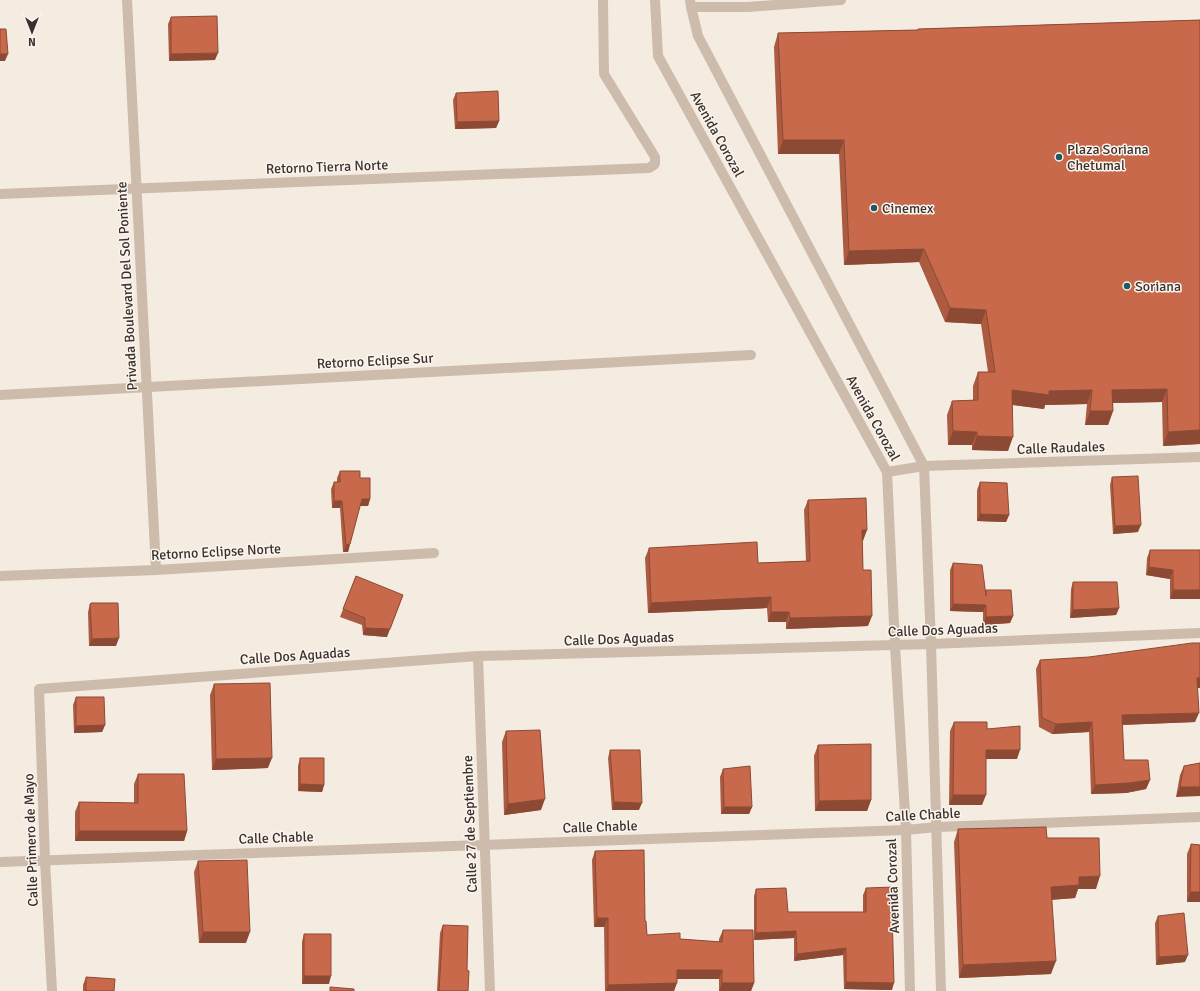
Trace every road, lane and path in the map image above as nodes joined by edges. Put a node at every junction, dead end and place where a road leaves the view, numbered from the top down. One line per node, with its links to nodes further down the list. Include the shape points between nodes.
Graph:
1 (126, 0): 7 (street, Privada Boulevard Del Sol Poniente)
2 (604, 0): 7 (street, Retorno Tierra Norte, via 604,74 655,157 655,164 649,168)
3 (655, 0): 14 (street, Avenida Corozal, via 658,56)
4 (841, 0): 5 (street)
5 (748, 3): 6 (street)
6 (691, 4): 13 (street, Avenida Corozal, via 698,36)
7 (136, 188): 8 (street, Retorno Tierra Norte); 10 (street, Privada Boulevard Del Sol Poniente)
8 (0, 194)
9 (751, 355): 10 (street, Retorno Eclipse Sur)
10 (147, 388): 11 (street, Retorno Eclipse Sur); 16 (street, Privada Boulevard Del Sol Poniente)
11 (0, 395)
12 (1200, 457): 13 (street, Calle Raudales)
13 (924, 466): 14 (street, Calle Raudales); 19 (street, Avenida Corozal)
14 (887, 472): 20 (street, Avenida Corozal)
15 (434, 553): 16 (street, Retorno Eclipse Norte)
16 (156, 570): 17 (street, Retorno Eclipse Norte)
17 (0, 576)
18 (1200, 633): 19 (street, Calle Dos Aguadas)
19 (931, 644): 20 (street, Calle Dos Aguadas); 24 (street, Avenida Corozal)
20 (895, 645): 21 (street, Calle Dos Aguadas); 25 (street, Avenida Corozal)
21 (478, 656): 22 (street, Calle Dos Aguadas); 26 (street, Calle 27 de Septiembre)
22 (39, 689): 27 (street, Calle Primero de Mayo)
23 (1200, 817): 24 (street, Calle Chable)
24 (937, 827): 25 (street, Calle Chable); 32 (street, Avenida Corozal)
25 (906, 830): 26 (street, Calle Chable); 31 (street, Avenida Corozal)
26 (485, 845): 27 (street, Calle Chable); 30 (street, Calle 27 de Septiembre)
27 (45, 860): 28 (street, Calle Chable); 29 (street, Calle Primero de Mayo)
28 (0, 862)
29 (52, 991)
30 (490, 991)
31 (910, 991)
32 (941, 991)

